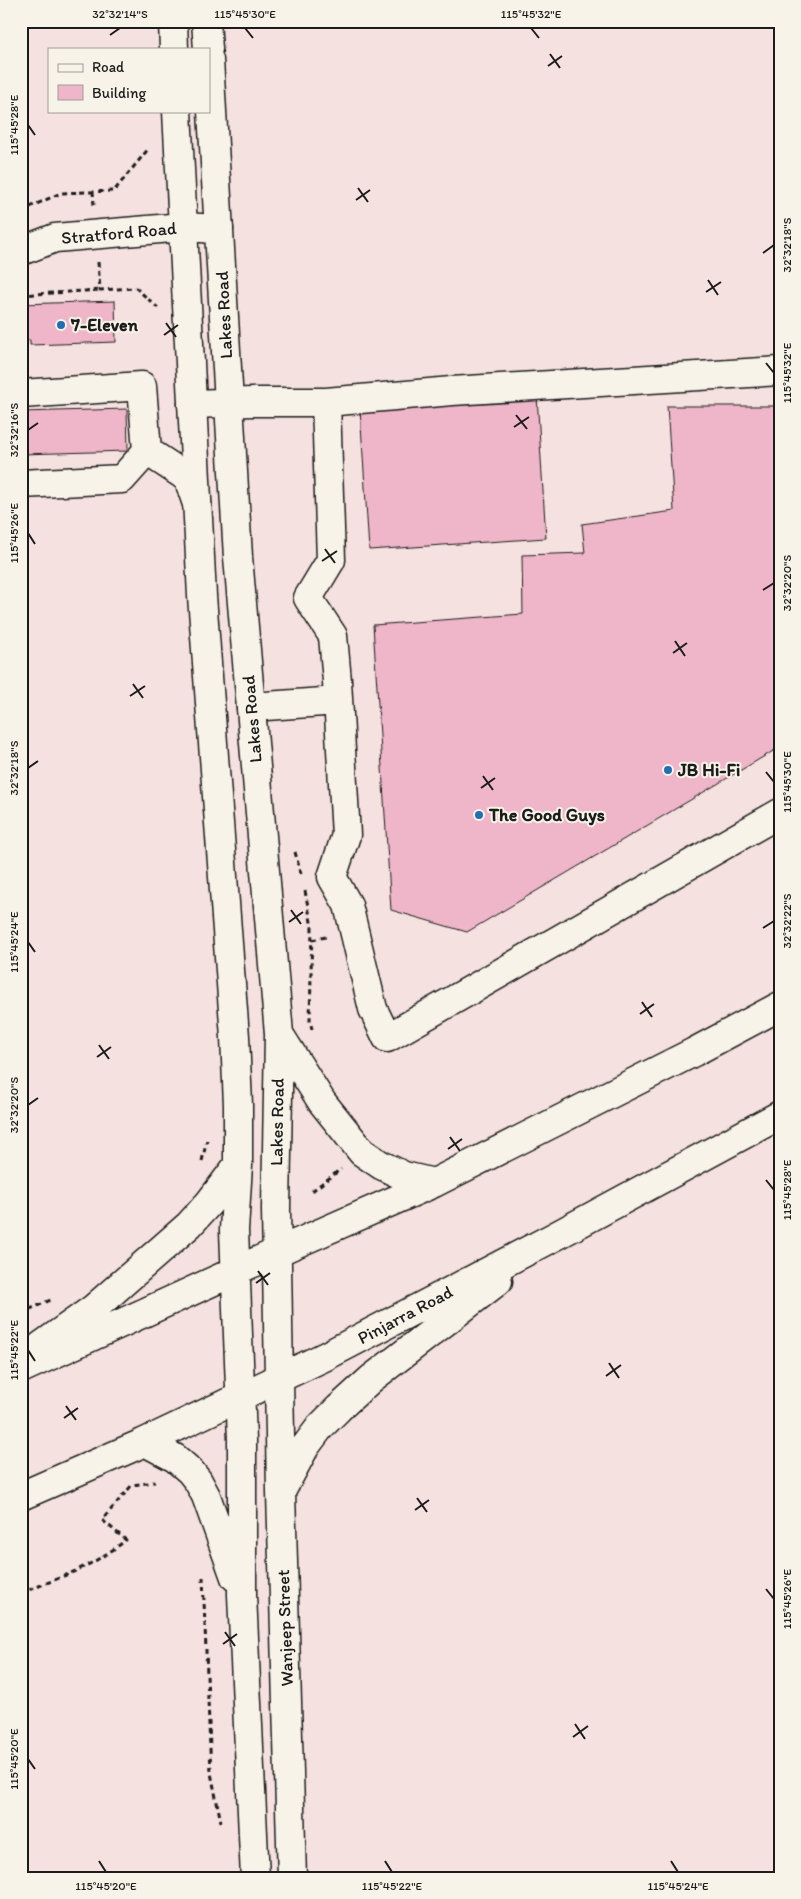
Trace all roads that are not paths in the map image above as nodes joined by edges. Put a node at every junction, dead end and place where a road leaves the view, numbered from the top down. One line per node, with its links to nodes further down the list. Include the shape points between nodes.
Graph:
1 (173, 21): 3 (main road)
2 (206, 21): 4 (main road)
3 (174, 48)
4 (208, 48)
5 (210, 77): 8 (main road, Lakes Road)
6 (177, 112): 7 (main road, Lakes Road)
7 (183, 227): 8 (main road, Stratford Road); 9 (main road, Stratford Road, via 55,238); 13 (main road, Lakes Road)
8 (219, 229): 14 (main road, Lakes Road)
9 (21, 251)
10 (780, 371): 12 (main road)
11 (21, 394): 15 (main road, via 142,386)
12 (326, 402): 14 (main road); 18 (main road, via 331,560 308,598 333,636)
13 (192, 404): 14 (main road); 17 (main road, Lakes Road)
14 (229, 404): 19 (main road, Lakes Road)
15 (147, 450): 16 (main road, via 122,479); 17 (main road, via 188,478)
16 (21, 484)
17 (197, 504): 24 (main road, Lakes Road, via 235,1037)
18 (338, 701): 19 (main road); 20 (main road, via 346,835 332,877 348,905 374,1009 387,1038)
19 (251, 707): 22 (main road, Lakes Road)
20 (780, 813)
21 (780, 1006): 25 (main road)
22 (279, 1034): 25 (main road, via 322,1102 362,1152 404,1176); 27 (main road, Lakes Road)
23 (780, 1115): 26 (main road, Pinjarra Road)
24 (238, 1165): 28 (main road, Lakes Road); 29 (main road, via 189,1225 93,1309)
25 (434, 1183): 27 (main road)
26 (552, 1238): 31 (main road, Pinjarra Road, via 324,1357); 34 (main road, via 371,1379 339,1408 305,1447)
27 (277, 1252): 28 (main road); 31 (main road, Lakes Road)
28 (234, 1272): 30 (main road); 32 (main road, Lakes Road)
29 (21, 1360)
30 (21, 1369)
31 (279, 1377): 32 (main road, Pinjarra Road); 34 (main road, Wanjeep Street)
32 (240, 1395): 33 (main road, Pinjarra Road); 36 (main road)
33 (145, 1442): 35 (main road, Pinjarra Road); 36 (main road, via 175,1458 198,1481)
34 (281, 1492): 38 (main road, Wanjeep Street)
35 (21, 1496)
36 (242, 1595): 37 (main road)
37 (254, 1867): 38 (main road)
38 (292, 1868)

